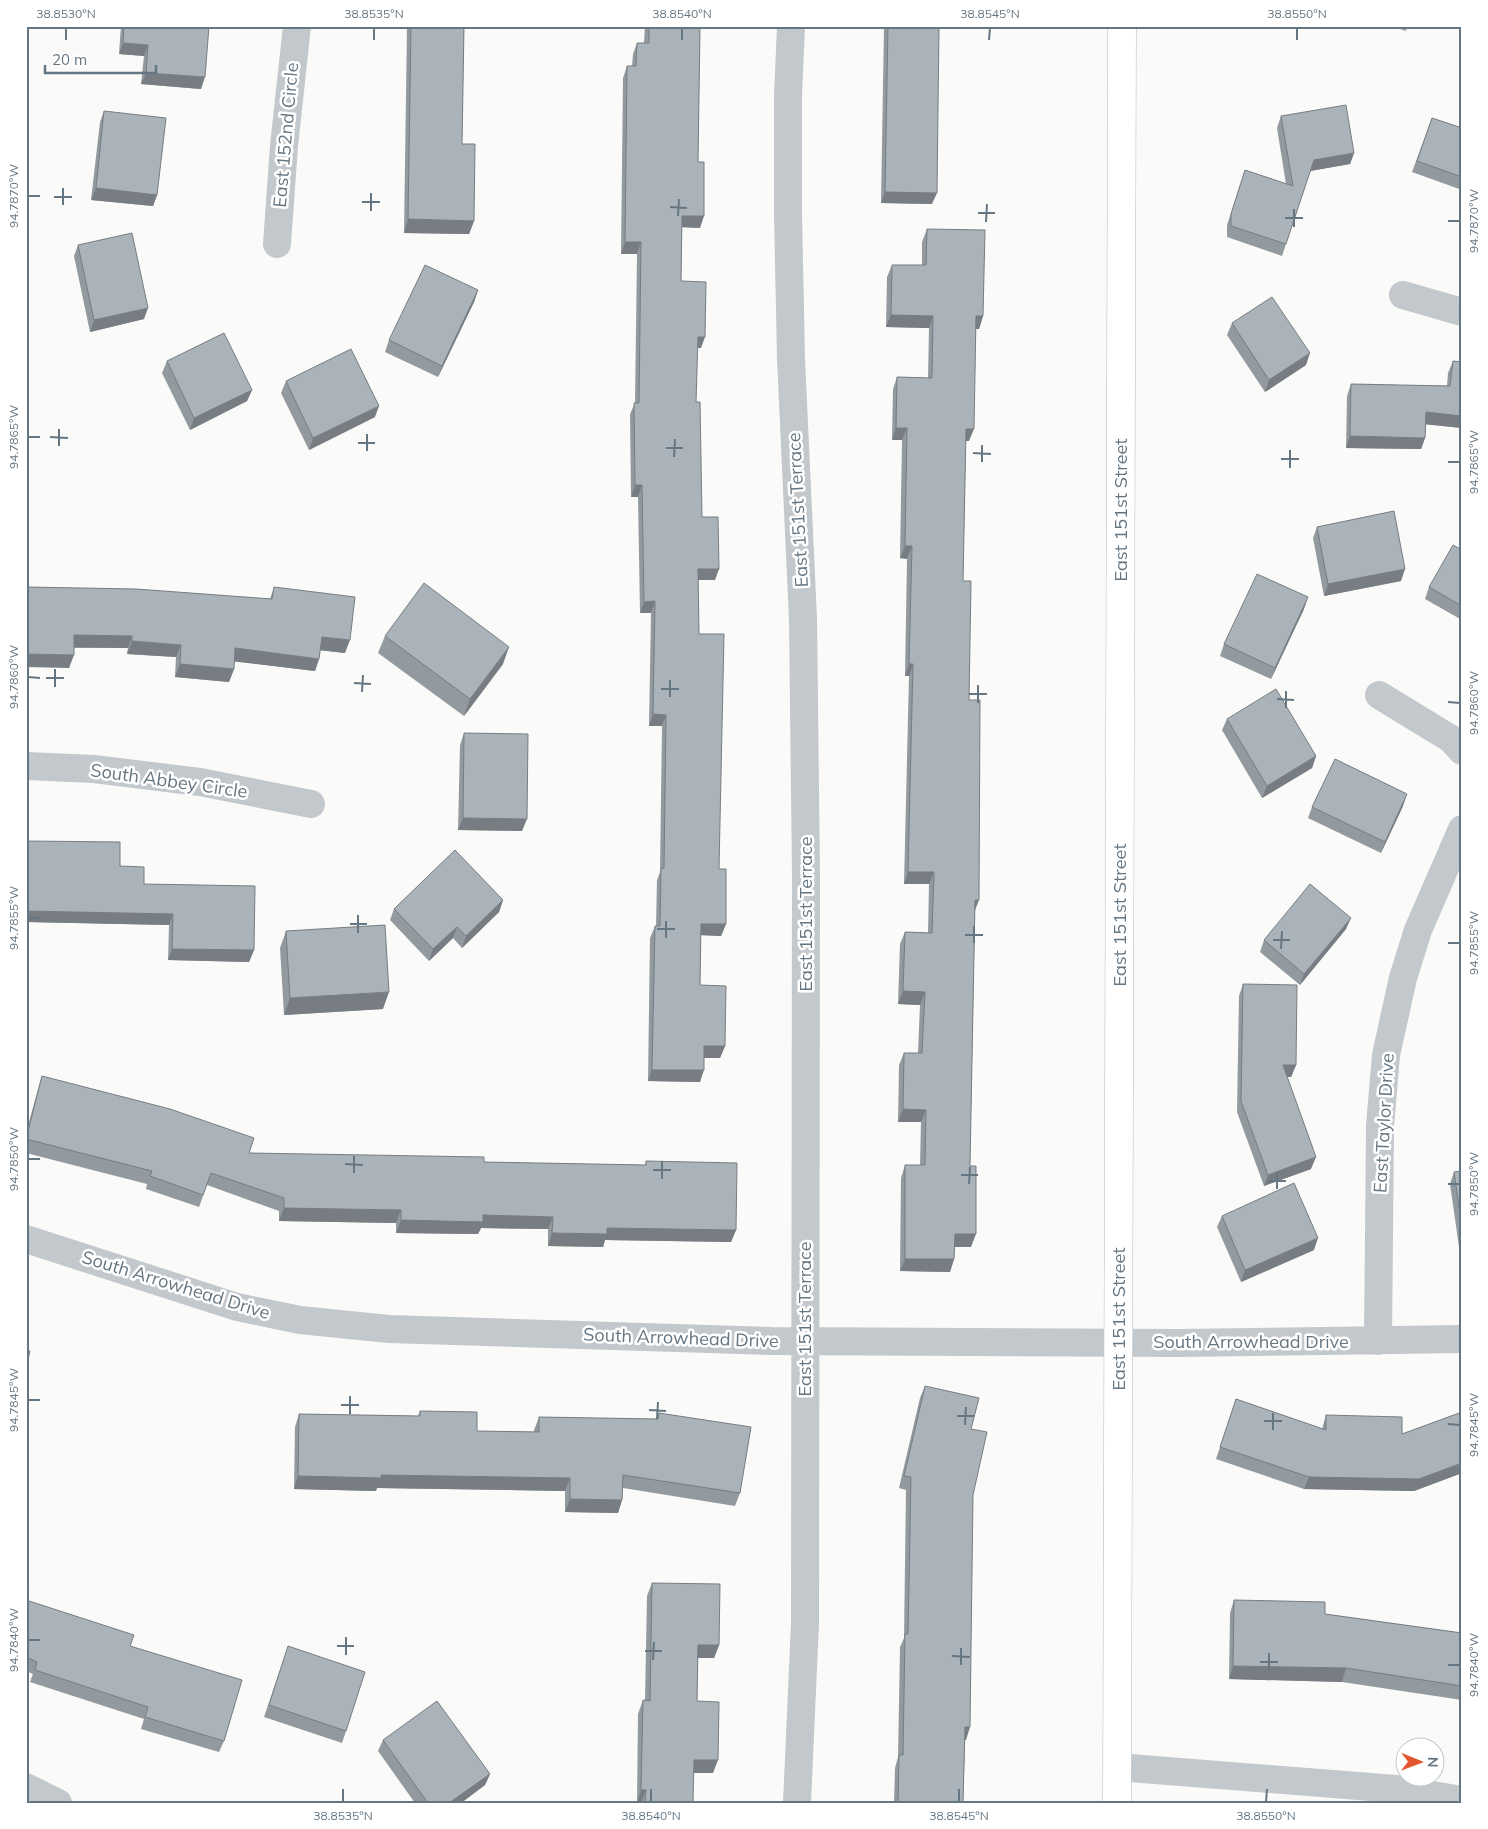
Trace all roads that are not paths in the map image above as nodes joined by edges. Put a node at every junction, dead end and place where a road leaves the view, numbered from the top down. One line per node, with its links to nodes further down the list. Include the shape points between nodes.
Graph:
1 (297, 26): 4 (street, East 152nd Circle)
2 (791, 26): 14 (street, East 151st Terrace, via 788,96 790,359 803,619 806,876)
3 (1122, 26): 16 (main road, East 151st Street)
4 (277, 244)
5 (1403, 295): 6 (street)
6 (1462, 312)
7 (1379, 695): 8 (street, via 1451,739)
8 (1462, 750)
9 (26, 766): 10 (street, South Abbey Circle, via 94,769 200,782)
10 (310, 804)
11 (1462, 829): 15 (street, East Taylor Drive, via 1418,930 1403,978 1386,1055 1380,1126)
12 (26, 1239): 14 (street, South Arrowhead Drive, via 237,1307 300,1320 389,1329)
13 (1462, 1339): 15 (street, South Arrowhead Drive)
14 (805, 1341): 16 (street, South Arrowhead Drive); 21 (street, East 151st Terrace, via 805,1622)
15 (1378, 1341): 16 (street, South Arrowhead Drive)
16 (1119, 1342): 17 (main road, East 151st Street)
17 (1118, 1767): 19 (street, via 1396,1789); 22 (main road, East 151st Street)
18 (26, 1787): 20 (street)
19 (1462, 1800)
20 (58, 1803)
21 (797, 1803)
22 (1117, 1803)

